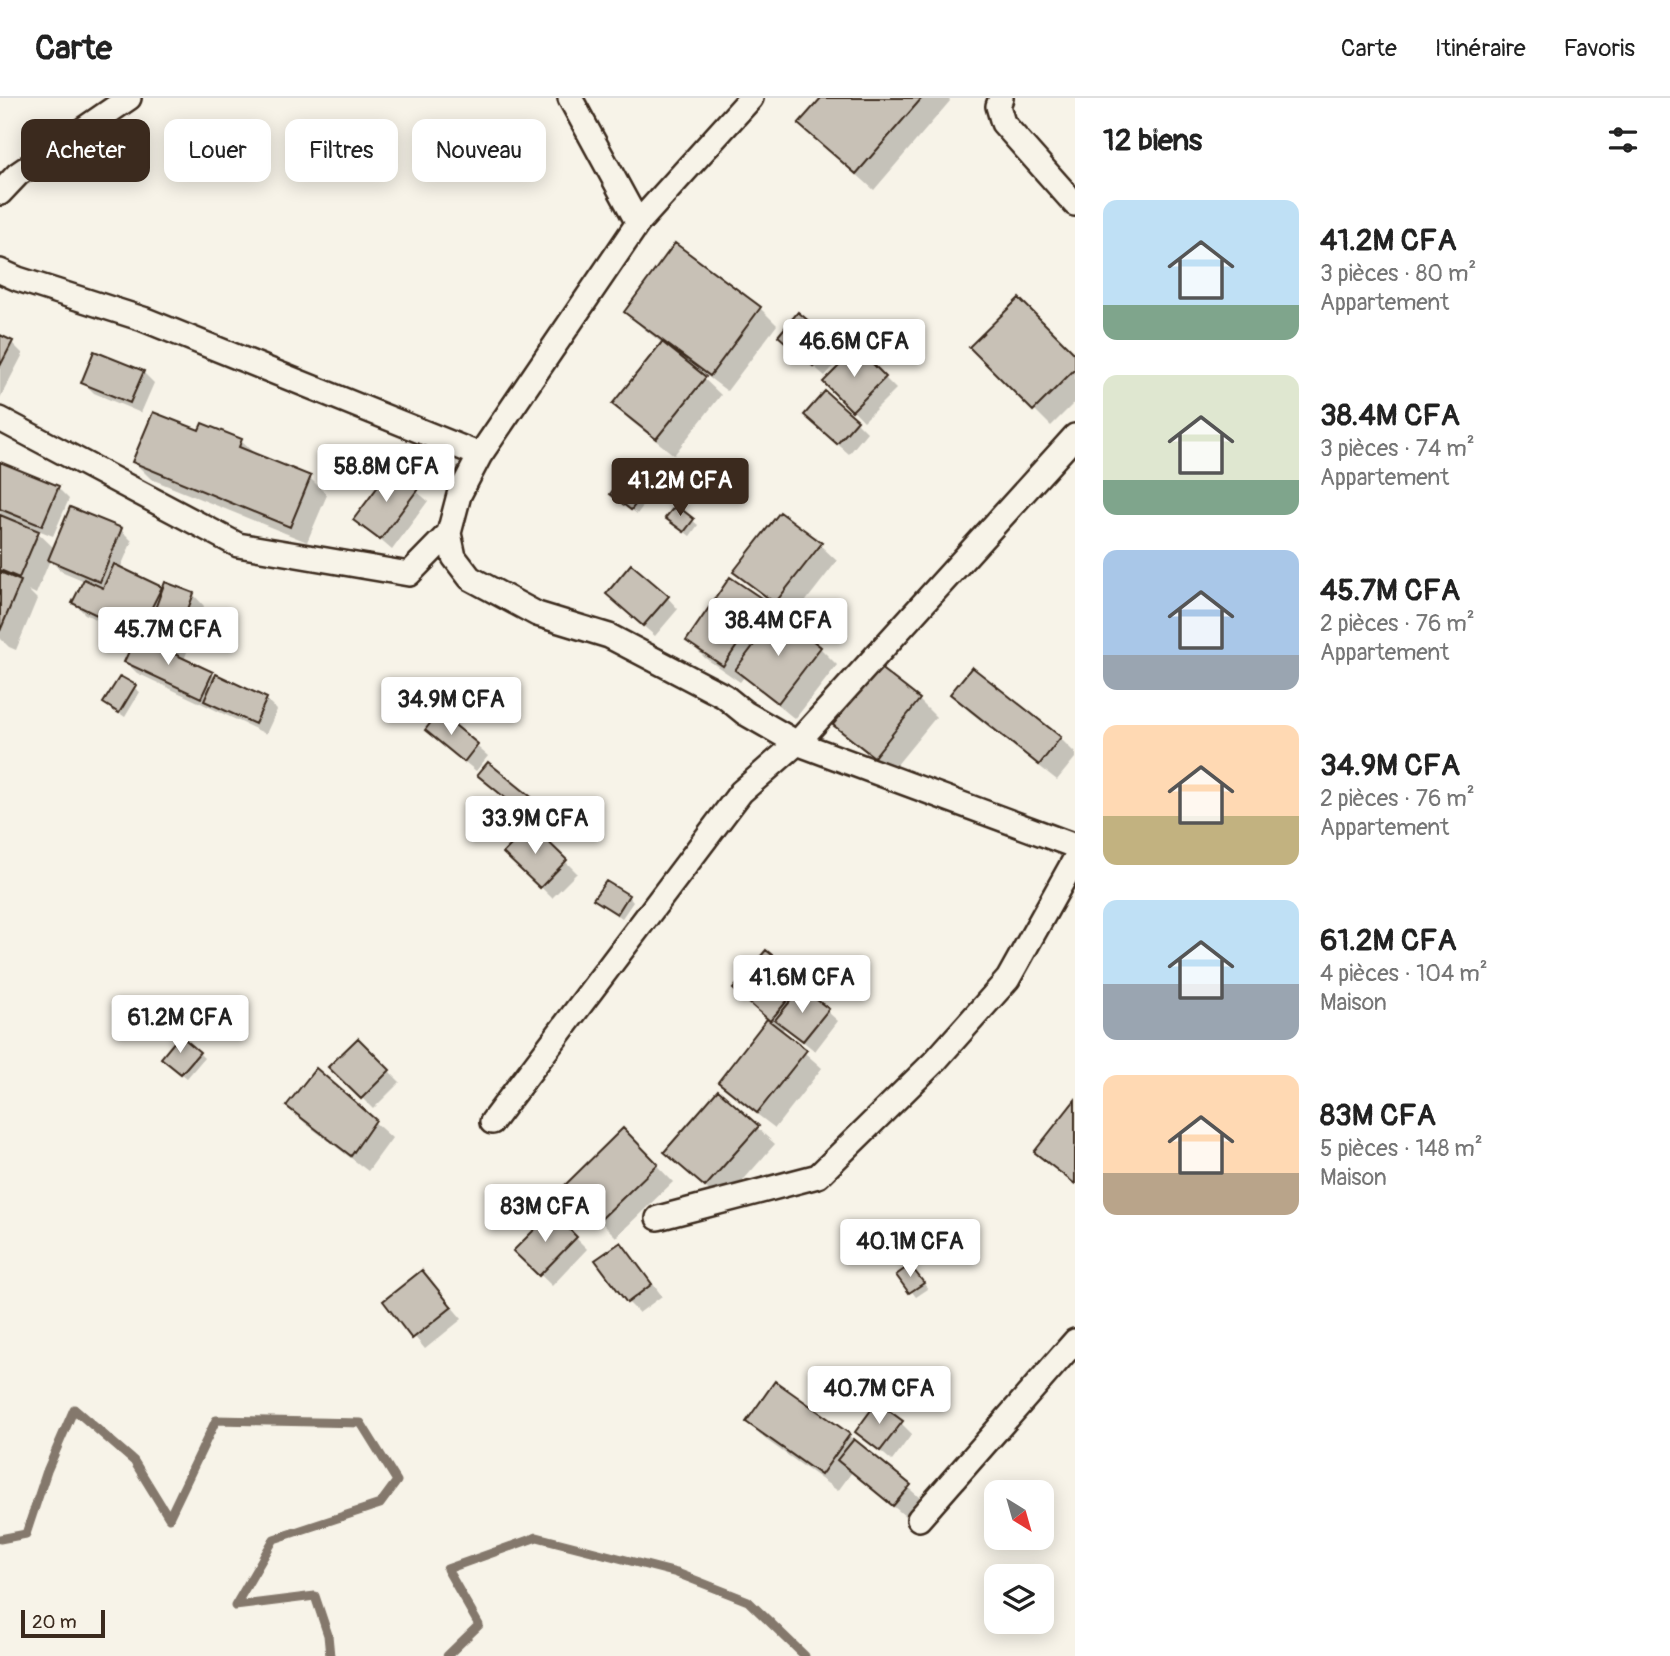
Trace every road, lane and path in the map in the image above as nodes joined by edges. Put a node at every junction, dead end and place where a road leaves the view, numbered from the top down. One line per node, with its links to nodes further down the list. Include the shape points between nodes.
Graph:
1 (129, 98): 5 (street, via 18,174)
2 (570, 98): 7 (street)
3 (751, 98): 7 (street)
4 (1001, 98): 6 (street, via 998,106 1003,123)
5 (0, 193)
6 (1075, 204)
7 (638, 223): 11 (street)
8 (0, 271): 11 (street, via 143,319)
9 (0, 419): 12 (street, via 238,545 409,574)
10 (1075, 436): 13 (street)
11 (480, 456): 12 (street, via 459,495)
12 (449, 533): 13 (street, via 454,557 470,578 537,614 609,636 724,696)
13 (797, 743): 14 (street); 16 (street, via 741,792)
14 (1075, 846)
15 (1075, 859): 17 (street, via 1008,979 935,1061 818,1176)
16 (492, 1122)
17 (658, 1218)
18 (1075, 1341): 19 (street)
19 (919, 1519)

